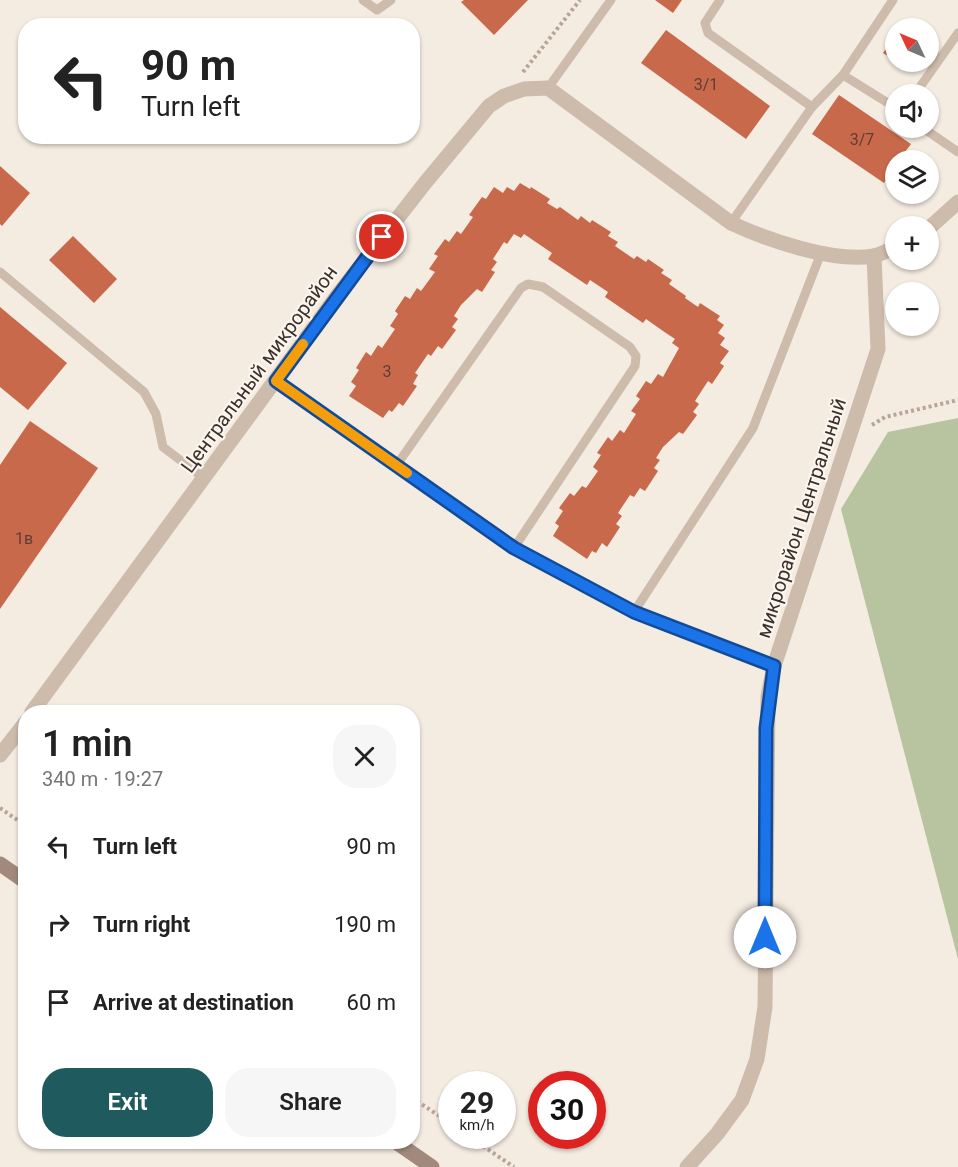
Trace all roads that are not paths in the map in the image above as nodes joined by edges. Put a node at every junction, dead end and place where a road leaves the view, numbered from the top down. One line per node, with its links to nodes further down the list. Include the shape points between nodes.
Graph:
1 (363, 0): 2 (lane, via 377,10)
2 (391, 0)
3 (611, 0): 9 (lane)
4 (720, 0): 11 (lane, via 705,23 708,33)
5 (893, 0): 7 (lane)
6 (958, 33): 8 (lane)
7 (843, 75): 10 (lane); 11 (lane)
8 (922, 84)
9 (548, 88): 16 (street); 21 (street, Центральный микрорайон, via 524,89 489,106 340,292)
10 (885, 101)
11 (812, 107): 16 (lane)
12 (938, 138): 13 (lane)
13 (958, 152)
14 (958, 202): 15 (street)
15 (939, 218)
16 (731, 223): 18 (street, via 776,242)
17 (885, 252): 19 (street)
18 (821, 253): 19 (street); 25 (lane, via 753,428)
19 (874, 256): 26 (street, микрорайон Центральный, via 878,349)
20 (0, 272): 23 (lane, via 144,392 156,414 164,447)
21 (276, 381): 22 (lane); 23 (street, Центральный микрорайон)
22 (396, 466): 24 (lane); 24 (lane, via 521,288 528,284 543,287 630,347 636,356 634,366)
23 (205, 479): 27 (street, Центральный микрорайон)
24 (514, 548): 25 (lane)
25 (634, 612): 26 (lane)
26 (774, 666): 34 (street, микрорайон Центральный, via 766,728 765,1007 757,1059 742,1100)
27 (37, 705)
28 (18, 732): 29 (street)
29 (0, 755)
30 (0, 864): 31 (main road)
31 (18, 876)
32 (406, 1149): 33 (main road)
33 (432, 1167)
34 (687, 1167)

